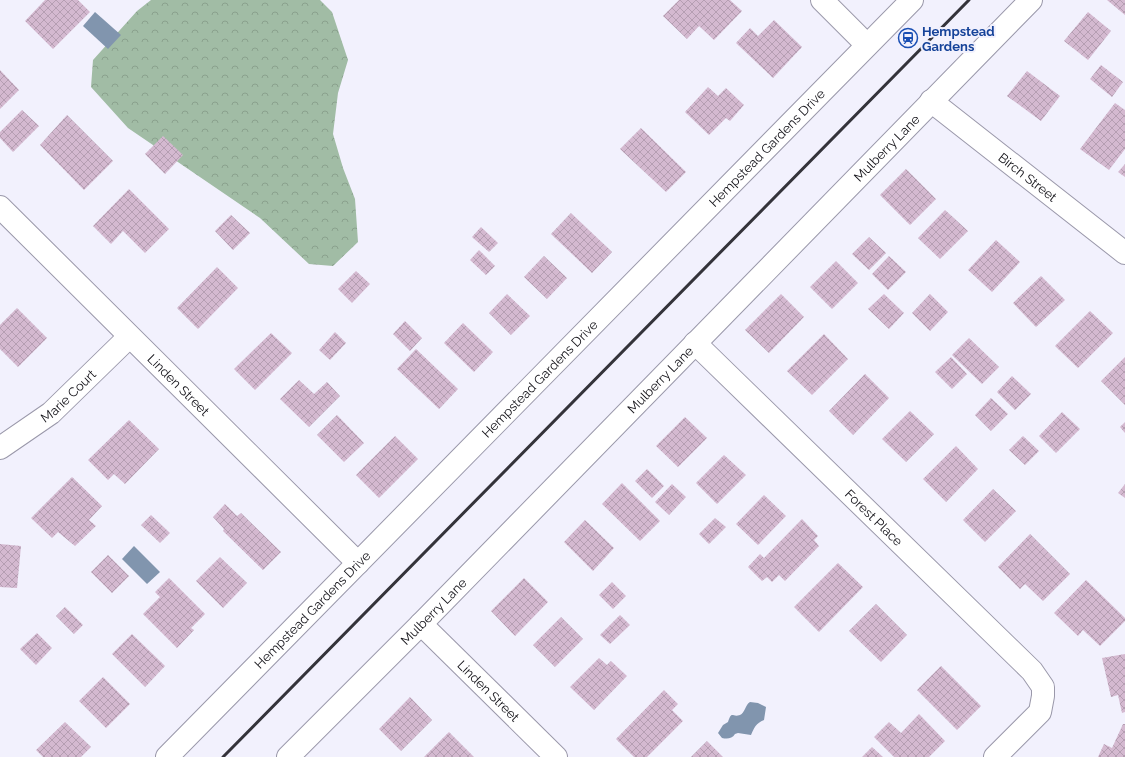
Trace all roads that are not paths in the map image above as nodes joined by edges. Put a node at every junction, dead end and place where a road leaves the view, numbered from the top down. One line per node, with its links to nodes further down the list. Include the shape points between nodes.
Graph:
1 (822, 0): 4 (street)
2 (912, 0): 4 (street, Hempstead Gardens Drive)
3 (1031, 0): 5 (street, Mulberry Lane)
4 (867, 45): 11 (street, Hempstead Gardens Drive)
5 (931, 101): 7 (street, Birch Street); 9 (street, Mulberry Lane)
6 (0, 207): 8 (street, Linden Street)
7 (1125, 253)
8 (129, 337): 10 (street, Marie Court, via 50,413); 11 (street, Linden Street)
9 (696, 343): 12 (street, Mulberry Lane); 16 (street, Forest Place, via 1032,671 1043,687 1040,712)
10 (0, 448)
11 (358, 563): 13 (street, Hempstead Gardens Drive)
12 (421, 624): 14 (street, Mulberry Lane); 15 (street, Linden Street)
13 (167, 757)
14 (288, 757)
15 (556, 757)
16 (995, 757)

